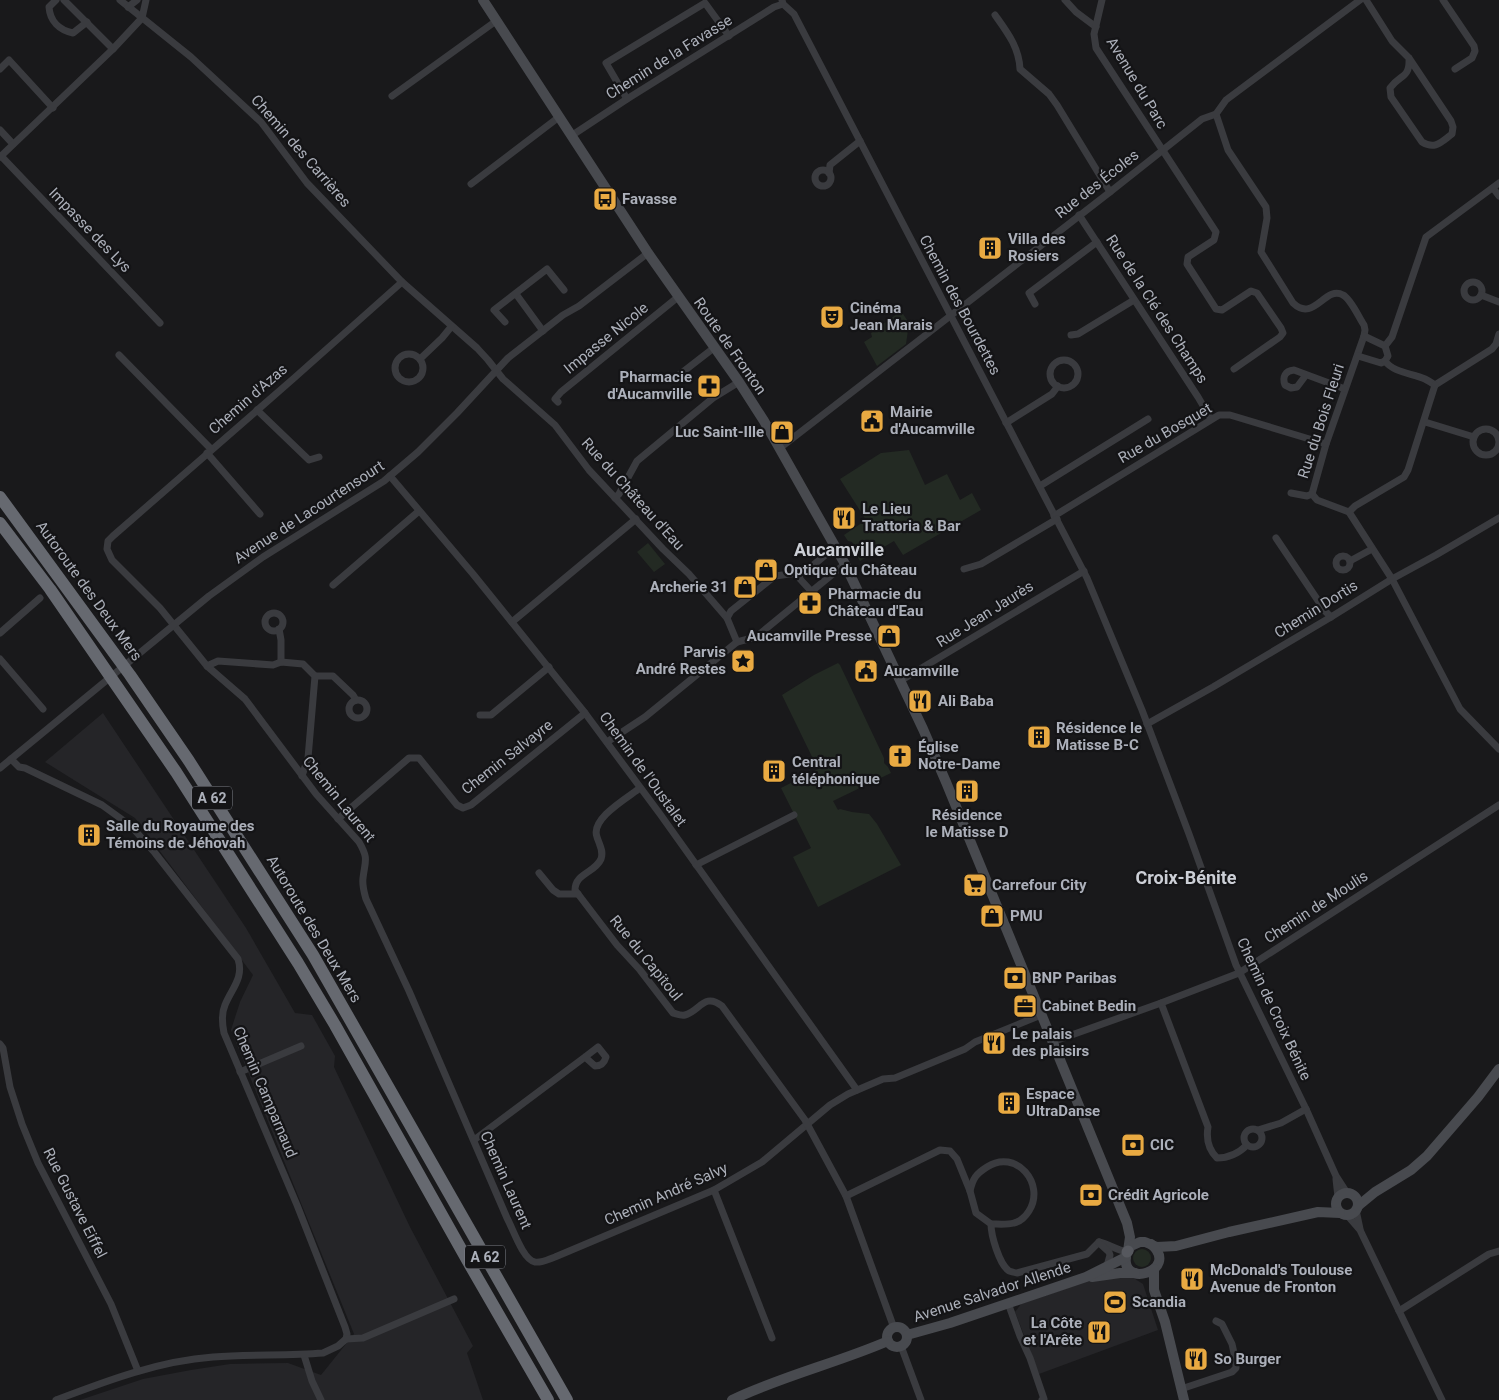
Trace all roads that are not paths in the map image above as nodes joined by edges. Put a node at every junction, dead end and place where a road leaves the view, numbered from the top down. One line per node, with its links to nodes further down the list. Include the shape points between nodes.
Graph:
1 (56, 0): 17 (street, via 49,7 50,17 63,31 73,33)
2 (64, 0): 17 (street)
3 (120, 0): 13 (street, Chemin des Carrières)
4 (136, 0): 13 (street)
5 (146, 0): 15 (street)
6 (483, 0): 16 (main road, Route de Fronton)
7 (1065, 0): 18 (street)
8 (1102, 0): 18 (street, Avenue du Parc)
9 (1360, 0): 27 (street, Rue des Écoles, via 1226,100)
10 (1366, 0): 21 (street, via 1392,41)
11 (1443, 0): 23 (street, via 1475,51 1472,58)
12 (783, 2): 19 (street, Chemin de la Favasse); 31 (street, Chemin des Bourdettes, via 794,14)
13 (128, 7): 15 (street, Chemin des Carrières)
14 (995, 15): 38 (street, via 1015,45 1020,69 1057,104)
15 (142, 18): 20 (street); 43 (street, Chemin des Carrières, via 191,57 261,122 307,183)
16 (496, 21): 24 (street); 28 (main road, Route de Fronton)
17 (87, 22): 20 (street)
18 (1096, 27): 33 (street, Avenue du Parc, via 1096,48)
19 (728, 36): 25 (street, Chemin de la Favasse); 25 (street, via 705,3 606,63)
20 (113, 49): 26 (street)
21 (1409, 58): 21 (street, via 1406,74 1390,88 1391,97 1422,142 1436,146 1452,134 1453,127)
22 (0, 69): 26 (street, via 10,60)
23 (1455, 69)
24 (392, 96)
25 (627, 99): 30 (street, Chemin de la Favasse)
26 (53, 108): 32 (street)
27 (1216, 114): 33 (street, Rue des Écoles, via 1202,120); 58 (street, via 1228,150 1266,207 1268,218 1261,252 1293,303 1304,310 1332,295 1344,296 1364,325)
28 (559, 117): 30 (main road, Route de Fronton); 36 (street)
29 (0, 130): 32 (street)
30 (571, 136): 42 (main road, Route de Fronton)
31 (860, 141): 35 (street, via 830,165); 51 (street, Chemin des Bourdettes)
32 (13, 144): 34 (street)
33 (1162, 150): 38 (street, Rue des Écoles); 65 (street, Avenue du Parc, via 1216,232 1214,240 1188,257 1187,264 1216,309 1222,310 1251,291 1257,293 1283,333)
34 (0, 157): 53 (street, Impasse des Lys)
35 (829, 173)
36 (471, 184)
37 (1496, 185): 39 (street); 59 (street, via 1426,237 1392,337)
38 (1110, 192): 40 (street, Rue des Écoles)
39 (1499, 196)
40 (1079, 215): 41 (street, Rue de la Clé des Champs); 51 (street, Rue des Écoles)
41 (1096, 242): 48 (street, Rue de la Clé des Champs); 50 (street, via 1029,293)
42 (648, 253): 47 (main road, Route de Fronton); 55 (street, Avenue de Lacourtensourt)
43 (402, 282): 54 (street, Chemin des Carrières); 74 (street, Chemin d'Azas)
44 (564, 290): 45 (street, via 547,269)
45 (516, 294): 52 (street, via 494,310); 55 (street)
46 (1481, 295): 49 (street)
47 (678, 298): 60 (main road, Route de Fronton); 73 (street, Impasse Nicole, via 561,392 555,399)
48 (1134, 300): 57 (street, via 1078,334); 76 (street, Rue de la Clé des Champs)
49 (1499, 302)
50 (1035, 304)
51 (950, 316): 78 (street, Chemin des Bourdettes); 81 (street, Rue des Écoles)
52 (505, 322)
53 (160, 323)
54 (451, 327): 63 (street); 66 (street, Chemin des Carrières, via 477,348)
55 (543, 331): 66 (street, Avenue de Lacourtensourt)
56 (1499, 334): 70 (street, via 1492,349)
57 (1071, 335)
58 (1364, 336): 59 (street); 62 (street, Rue du Bois Fleuri)
59 (1385, 346): 64 (street, via 1388,356)
60 (714, 347): 68 (street); 69 (main road, Route de Fronton)
61 (119, 355): 82 (street)
62 (1358, 356): 64 (street, via 1381,363); 72 (street, Rue du Bois Fleuri)
63 (420, 359): 63 (street, via 409,354 398,359 395,371 398,377 409,382 420,377 423,365)
64 (1385, 361): 70 (street, via 1393,369)
65 (1234, 369)
66 (496, 370): 84 (street, Avenue de Lacourtensourt, via 456,414); 89 (street, Rue du Château d'Eau, via 502,379 556,425 581,461)
67 (1306, 375): 72 (street)
68 (675, 378)
69 (739, 382): 81 (main road, Route de Fronton); 89 (street, via 713,398 637,461)
70 (1436, 385): 77 (street)
71 (1058, 386): 78 (street, via 1052,394)
72 (1345, 389): 80 (street, Rue du Bois Fleuri)
73 (558, 402)
74 (257, 410): 82 (street, Chemin d'Azas); 83 (street, via 309,460)
75 (1148, 419): 85 (street)
76 (1211, 419): 80 (street, Rue du Bosquet, via 1230,415); 93 (street, Rue du Bosquet)
77 (1425, 422): 79 (street); 91 (street, via 1404,477)
78 (1006, 423): 85 (street, Chemin des Bourdettes)
79 (1474, 437)
80 (1326, 444): 87 (street, Rue du Bois Fleuri)
81 (780, 448): 99 (main road, Route de Fronton)
82 (209, 451): 92 (street); 97 (street, Chemin d'Azas)
83 (319, 457)
84 (390, 476): 90 (street, Chemin de l'Oustalet); 130 (street, Avenue de Lacourtensourt, via 263,557 209,596)
85 (1040, 486): 93 (street, Chemin des Bourdettes)
86 (1291, 493): 87 (street)
87 (1312, 494): 91 (street, Rue du Bois Fleuri, via 1317,500)
88 (0, 496): 195 (highway, Autoroute des Deux Mers / A 62, via 189,762 313,955)
89 (615, 498): 95 (street, Rue du Château d'Eau)
90 (419, 511): 107 (street); 112 (street, Chemin de l'Oustalet)
91 (1349, 512): 100 (street)
92 (260, 514)
93 (1056, 517): 103 (street, Rue du Bosquet, via 981,564); 104 (street, Chemin des Bourdettes)
94 (1499, 518): 106 (street, Chemin Dortis)
95 (636, 519): 111 (street, Rue du Château d'Eau); 112 (street)
96 (0, 523): 194 (highway, Autoroute des Deux Mers / A 62, via 50,589 176,772 298,964)
97 (112, 536): 119 (street, Chemin Laurent, via 108,548 112,560 154,602)
98 (1276, 538): 110 (street)
99 (835, 547): 102 (main road, Route de Fronton); 105 (street, via 805,572)
100 (1372, 549): 101 (street); 106 (street)
101 (1350, 561)
102 (845, 564): 108 (street); 122 (main road, Route de Fronton)
103 (964, 569)
104 (1084, 570): 113 (street, Chemin des Bourdettes); 122 (street, Rue Jean Jaurès)
105 (799, 573): 108 (street); 111 (street, via 775,576 731,611)
106 (1392, 579): 110 (street, Chemin Dortis); 129 (street, via 1460,709)
107 (333, 585)
108 (811, 591): 116 (street, via 756,636)
109 (40, 598): 115 (street)
110 (1331, 617): 127 (street, Chemin Dortis)
111 (727, 618): 116 (street, Rue du Château d'Eau)
112 (512, 622): 120 (street, Chemin de l'Oustalet)
113 (1108, 626): 127 (street, Chemin de Croix Bénite)
114 (279, 629): 118 (street, via 282,640)
115 (0, 633)
116 (737, 642): 128 (street, via 644,717)
117 (0, 659): 124 (street)
118 (280, 662): 119 (street, via 273,665 218,661); 121 (street, via 303,664)
119 (207, 666): 134 (street, Chemin Laurent, via 245,699)
120 (549, 667): 125 (street, Chemin de l'Oustalet); 126 (street, via 491,715)
121 (314, 676): 123 (street, via 333,676); 134 (street, via 308,758)
122 (900, 681): 144 (main road, Route de Fronton, via 946,782)
123 (356, 700)
124 (43, 709)
125 (585, 713): 128 (street, Chemin de l'Oustalet); 138 (street, Chemin Salvayre, via 471,805 463,808 457,805 419,758 409,758)
126 (480, 715)
127 (1147, 724): 142 (street, Chemin de Croix Bénite)
128 (606, 742): 135 (street, Chemin de l'Oustalet)
129 (1499, 749)
130 (18, 754): 131 (street, Avenue de Lacourtensourt); 133 (street)
131 (11, 759): 132 (street, Avenue de Lacourtensourt); 133 (street, Chemin Camparnaud)
132 (0, 768)
133 (25, 768): 150 (street, Chemin Camparnaud, via 102,805 131,826 234,954 240,966 240,978 224,1005 222,1022)
134 (302, 776): 138 (street, Chemin Laurent)
135 (640, 788): 139 (street, Chemin de l'Oustalet); 141 (street, via 602,816 597,824 595,832 602,849 601,858 578,879 575,890)
136 (1499, 805): 142 (street, Chemin de Moulis)
137 (794, 815): 139 (street)
138 (338, 819): 155 (street, Chemin Laurent, via 364,851 366,899)
139 (696, 865): 151 (street, Chemin de l'Oustalet)
140 (538, 873): 141 (street, via 559,894)
141 (578, 894): 153 (street, Rue du Capitoul, via 673,1013 687,1015 706,1002 717,1002 722,1006)
142 (1239, 973): 143 (street, Chemin de Moulis); 152 (street, Chemin de Croix Bénite)
143 (1161, 1003): 145 (street, Chemin de Moulis); 156 (street, via 1208,1127 1206,1139 1212,1154 1223,1158 1241,1151)
144 (1041, 1015): 145 (main road, Route de Fronton); 151 (street, Chemin André Salvy, via 895,1078 883,1079)
145 (1052, 1042): 165 (main road, Route de Fronton)
146 (0, 1044): 190 (street, Rue Gustave Eiffel, via 10,1087 38,1162 111,1304)
147 (301, 1046): 150 (street)
148 (585, 1057): 155 (street)
149 (1499, 1069): 159 (main road, via 1427,1156)
150 (240, 1072): 186 (street, Chemin Camparnaud, via 298,1205 345,1327)
151 (857, 1090): 153 (street, Chemin André Salvy, via 830,1105)
152 (1306, 1109): 154 (street, via 1281,1123); 161 (street, Chemin de Croix Bénite)
153 (808, 1125): 157 (street, Chemin André Salvy, via 762,1162); 160 (street, Rue du Capitoul)
154 (1258, 1130): 156 (street, via 1247,1131); 156 (street, via 1261,1141 1255,1147)
155 (474, 1140): 173 (street, Chemin Laurent, via 525,1255)
156 (1246, 1144)
157 (714, 1190): 173 (street, Chemin André Salvy, via 555,1257); 185 (street)
158 (970, 1191): 160 (street, via 957,1160 950,1151 940,1150); 166 (street, via 976,1213); 166 (street, via 975,1176 999,1162 1010,1162 1023,1168 1031,1179 1035,1191 1033,1205 1026,1216 1016,1223)
159 (1375, 1192): 161 (main road); 162 (main road)
160 (846, 1196): 183 (street, Rue du Capitoul)
161 (1343, 1196): 162 (main road, via 1356,1199); 163 (main road); 164 (main road, via 1336,1207)
162 (1357, 1208): 164 (main road, via 1352,1214); 167 (street)
163 (1318, 1212): 164 (main road); 170 (main road)
164 (1343, 1214): 167 (street)
165 (1127, 1223): 169 (main road); 172 (main road, via 1130,1238)
166 (991, 1224): 168 (street, via 991,1233 1003,1263 1009,1271 1017,1274 1087,1254)
167 (1360, 1230): 181 (street)
168 (1099, 1242): 172 (street); 175 (street, via 1110,1255)
169 (1148, 1243): 170 (main road, via 1157,1247); 172 (main road, via 1135,1244); 174 (main road, via 1157,1252)
170 (1176, 1246): 174 (main road)
171 (1499, 1251): 181 (street)
172 (1127, 1253): 175 (main road, Avenue Salvador Allende); 176 (main road, via 1128,1266)
173 (533, 1262)
174 (1156, 1265): 176 (main road, via 1147,1274); 178 (main road)
175 (1106, 1266): 177 (main road, Avenue Salvador Allende)
176 (1137, 1274): 177 (main road, Avenue Salvador Allende); 178 (main road)
177 (1086, 1277): 180 (main road, Avenue Salvador Allende)
178 (1154, 1290): 191 (main road)
179 (454, 1299): 186 (street, via 363,1338)
180 (1008, 1303): 184 (main road, Avenue Salvador Allende); 198 (street, via 1030,1358)
181 (1399, 1310): 200 (street)
182 (1216, 1321): 191 (street, via 1222,1324 1229,1338 1236,1368)
183 (894, 1328): 184 (main road, via 901,1328); 187 (main road, via 889,1332)
184 (907, 1335): 188 (main road)
185 (772, 1338)
186 (346, 1339): 189 (street, via 323,1353)
187 (888, 1342): 188 (main road, via 895,1347); 196 (main road)
188 (901, 1346): 197 (street)
189 (304, 1355): 190 (street, via 212,1357); 193 (street)
190 (138, 1371): 192 (street)
191 (1181, 1389): 199 (main road)
192 (56, 1400)
193 (321, 1400)
194 (548, 1400)
195 (567, 1400)
196 (732, 1400)
197 (921, 1400)
198 (1042, 1400)
199 (1184, 1400)
200 (1442, 1400)

